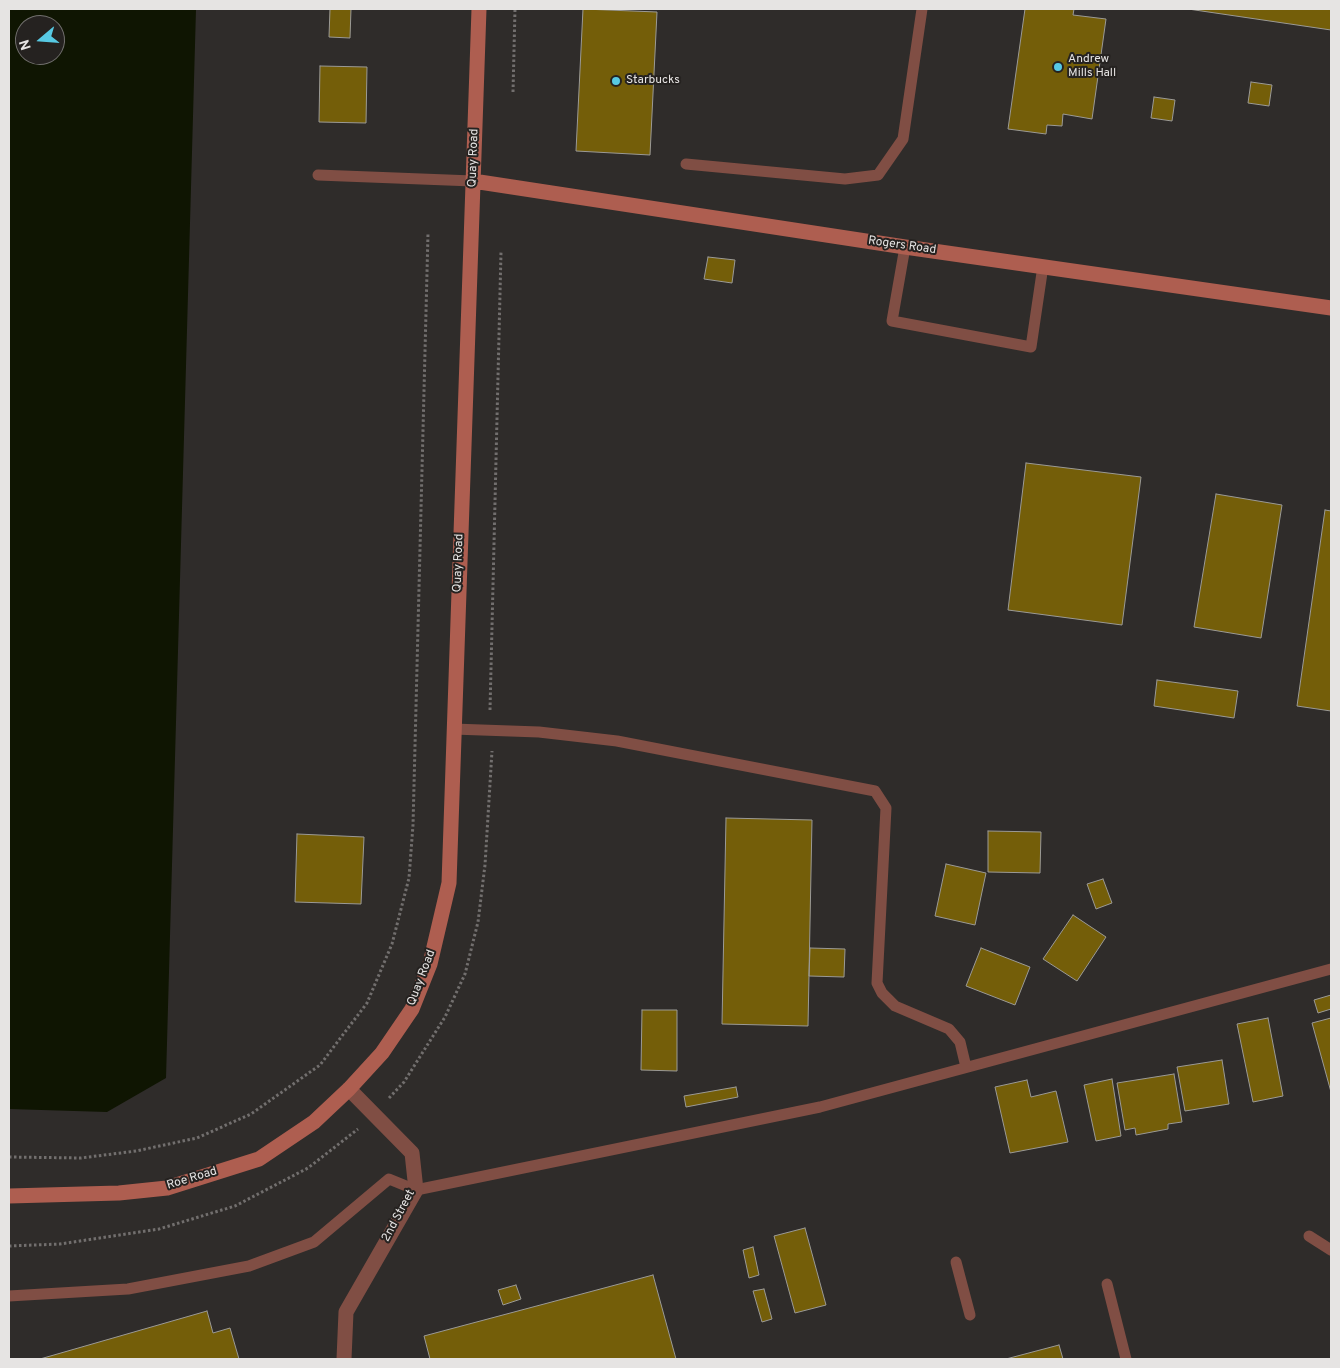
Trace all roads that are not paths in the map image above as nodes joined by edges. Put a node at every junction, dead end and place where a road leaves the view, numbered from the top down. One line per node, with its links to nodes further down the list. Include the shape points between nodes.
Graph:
1 (479, 9): 5 (main road, Quay Road)
2 (922, 9): 3 (lane, via 903,139 878,175 845,179)
3 (686, 164)
4 (318, 176): 5 (lane)
5 (473, 180): 6 (main road, Rogers Road); 9 (main road, Quay Road)
6 (905, 247): 7 (main road, Rogers Road); 7 (lane, via 892,321 1031,347)
7 (1044, 266): 8 (main road, Rogers Road)
8 (1331, 308)
9 (453, 729): 11 (lane, via 539,732 617,741 875,791 886,808 877,983 895,1006 949,1029 960,1042); 12 (main road, Quay Road, via 449,883 430,964 412,1009 382,1053)
10 (1331, 969): 11 (lane)
11 (966, 1068): 13 (lane, via 820,1107)
12 (349, 1089): 13 (street, 2nd Street, via 412,1153); 14 (main road, Roe Road, via 314,1122 259,1158 167,1188 119,1193)
13 (416, 1190): 19 (lane, via 389,1180 314,1242 248,1266 128,1289); 21 (street, 2nd Street, via 346,1312)
14 (9, 1196)
15 (1310, 1236): 16 (lane)
16 (1331, 1250)
17 (956, 1262): 20 (lane)
18 (1107, 1284): 22 (lane)
19 (9, 1296)
20 (970, 1315)
21 (344, 1359)
22 (1126, 1359)

